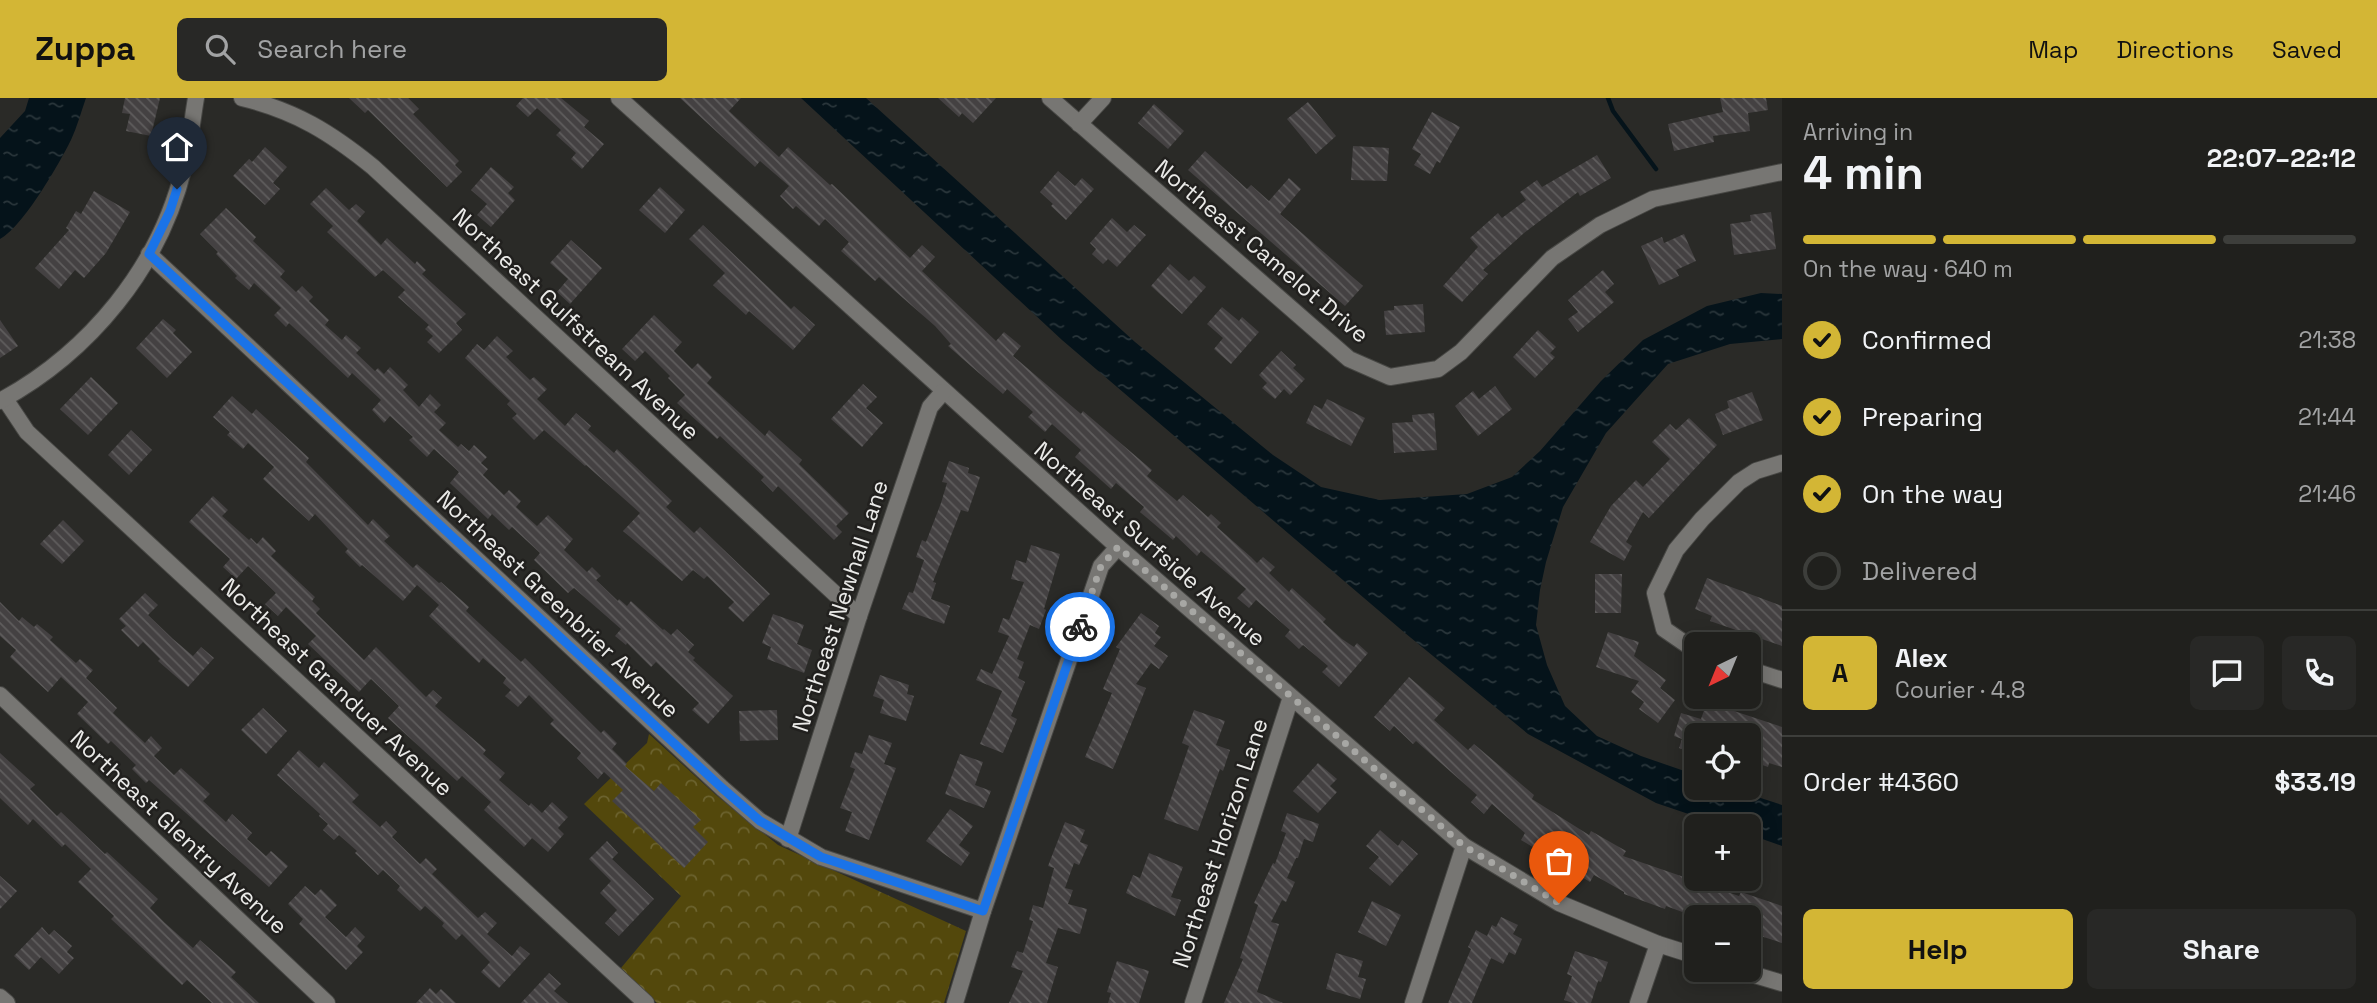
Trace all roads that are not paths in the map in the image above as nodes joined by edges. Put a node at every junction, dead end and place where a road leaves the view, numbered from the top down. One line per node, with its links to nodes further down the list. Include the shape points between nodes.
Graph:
1 (196, 98): 8 (street, via 184,167)
2 (243, 98): 13 (street, Northeast Gulfstream Avenue, via 322,128 373,167)
3 (619, 98): 9 (street, Northeast Surfside Avenue)
4 (1050, 98): 6 (street, Northeast Camelot Drive)
5 (1103, 98): 6 (street)
6 (1079, 124): 7 (street, Northeast Camelot Drive, via 1349,359 1391,377 1438,369 1461,352 1552,258 1600,225 1653,199)
7 (1782, 172)
8 (149, 254): 10 (street, via 99,326 47,372); 19 (street, Northeast Greenbrier Avenue, via 722,788)
9 (943, 392): 12 (street, Northeast Surfside Avenue); 13 (street, Northeast Newhall Lane, via 930,407)
10 (2, 400): 29 (street, Northeast Granduer Avenue, via 27,432)
11 (1781, 463): 14 (street, via 1739,482 1676,550 1655,593 1664,629)
12 (1118, 547): 18 (street, Northeast Surfside Avenue); 21 (street, via 1101,566)
13 (859, 616): 19 (street, Northeast Newhall Lane)
14 (1684, 643)
15 (1761, 673): 16 (street)
16 (1782, 680)
17 (0, 695): 28 (street, Northeast Glentry Avenue)
18 (1291, 697): 20 (street, Northeast Surfside Avenue); 31 (street, Northeast Horizon Lane)
19 (788, 839): 21 (street, Northeast Greenbrier Avenue, via 821,857)
20 (1464, 846): 22 (street, Northeast Surfside Avenue, via 1559,903); 32 (street)
21 (983, 911): 30 (street)
22 (1658, 944): 23 (street, Northeast Surfside Avenue); 33 (street)
23 (1684, 952)
24 (1761, 977): 25 (street)
25 (1782, 984)
26 (0, 997): 27 (street)
27 (7, 1003)
28 (327, 1003)
29 (646, 1003)
30 (955, 1003)
31 (1192, 1003)
32 (1413, 1003)
33 (1638, 1003)

